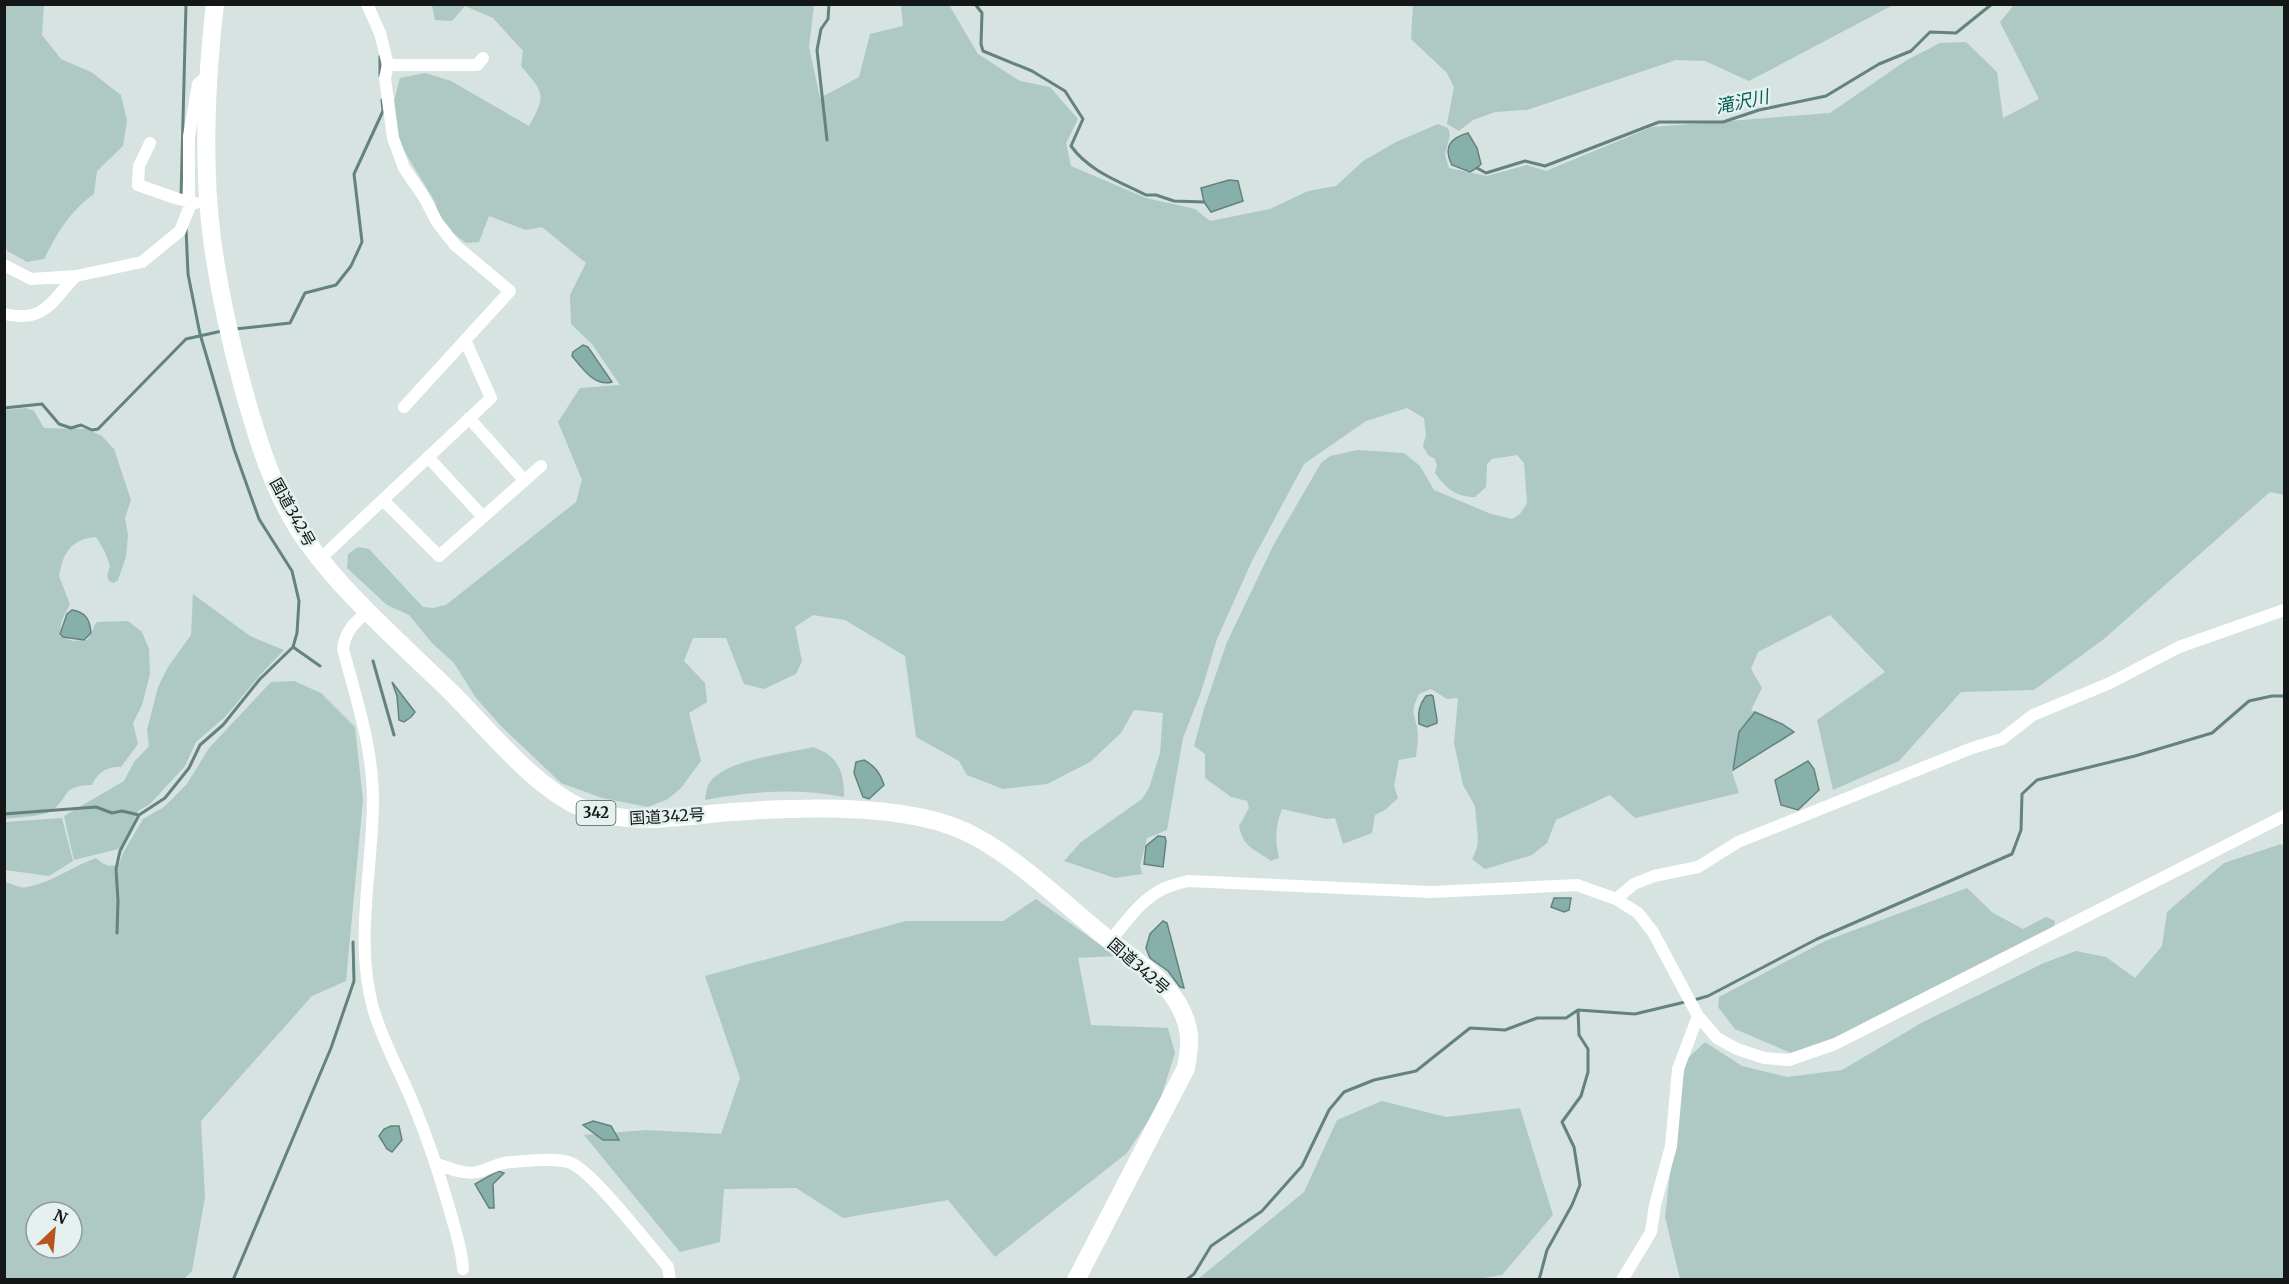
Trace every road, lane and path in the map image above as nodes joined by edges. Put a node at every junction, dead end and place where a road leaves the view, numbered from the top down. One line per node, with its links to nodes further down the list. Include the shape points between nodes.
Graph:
1 (215, 4): 5 (highway, 国道342号 / 342)
2 (367, 4): 4 (street)
3 (483, 58): 4 (street, via 477,65)
4 (388, 64): 11 (street, via 385,78 393,138 404,168 455,245 510,291)
5 (208, 76): 7 (highway, 国道342号 / 342); 9 (street, via 198,84 189,136 189,208 180,231 142,262)
6 (150, 143): 7 (street, via 139,166 138,185)
7 (206, 204): 19 (highway, 国道342号 / 342, via 216,269 253,421 280,495)
8 (4, 265): 9 (street, via 31,279)
9 (76, 276): 10 (street, via 50,307 25,317)
10 (4, 314)
11 (465, 340): 12 (street); 13 (street, via 491,398)
12 (404, 407)
13 (469, 418): 14 (street); 16 (street)
14 (428, 457): 17 (street); 18 (street)
15 (542, 466): 16 (street)
16 (524, 480): 18 (street)
17 (383, 500): 18 (street, via 438,556); 19 (street)
18 (483, 517)
19 (320, 559): 21 (highway, 国道342号 / 342)
20 (2284, 610): 23 (street, via 2179,648 2110,683 2033,715 2002,739 1738,842 1698,867 1634,884)
21 (368, 611): 24 (highway, 国道342号 / 342, via 533,776 566,800 598,813 638,820 822,808 936,821 980,839); 26 (street, via 354,622 344,639 373,787 365,957 373,1008)
22 (2284, 816): 25 (street, via 1835,1044 1798,1057 1764,1058 1737,1049 1717,1038)
23 (1616, 899): 24 (street, via 1576,885 1431,891 1188,881 1165,888 1150,898); 25 (street, via 1638,913 1653,932)
24 (1110, 941): 29 (highway, 国道342号 / 342, via 1152,973 1176,998 1190,1039 1186,1068 1178,1087)
25 (1698, 1016): 30 (street, via 1678,1069 1671,1146 1651,1232)
26 (437, 1164): 27 (street, via 460,1244); 28 (street, via 468,1173 498,1163 571,1163 594,1181 668,1267)
27 (463, 1269)
28 (670, 1280)
29 (1076, 1280)
30 (1622, 1280)

